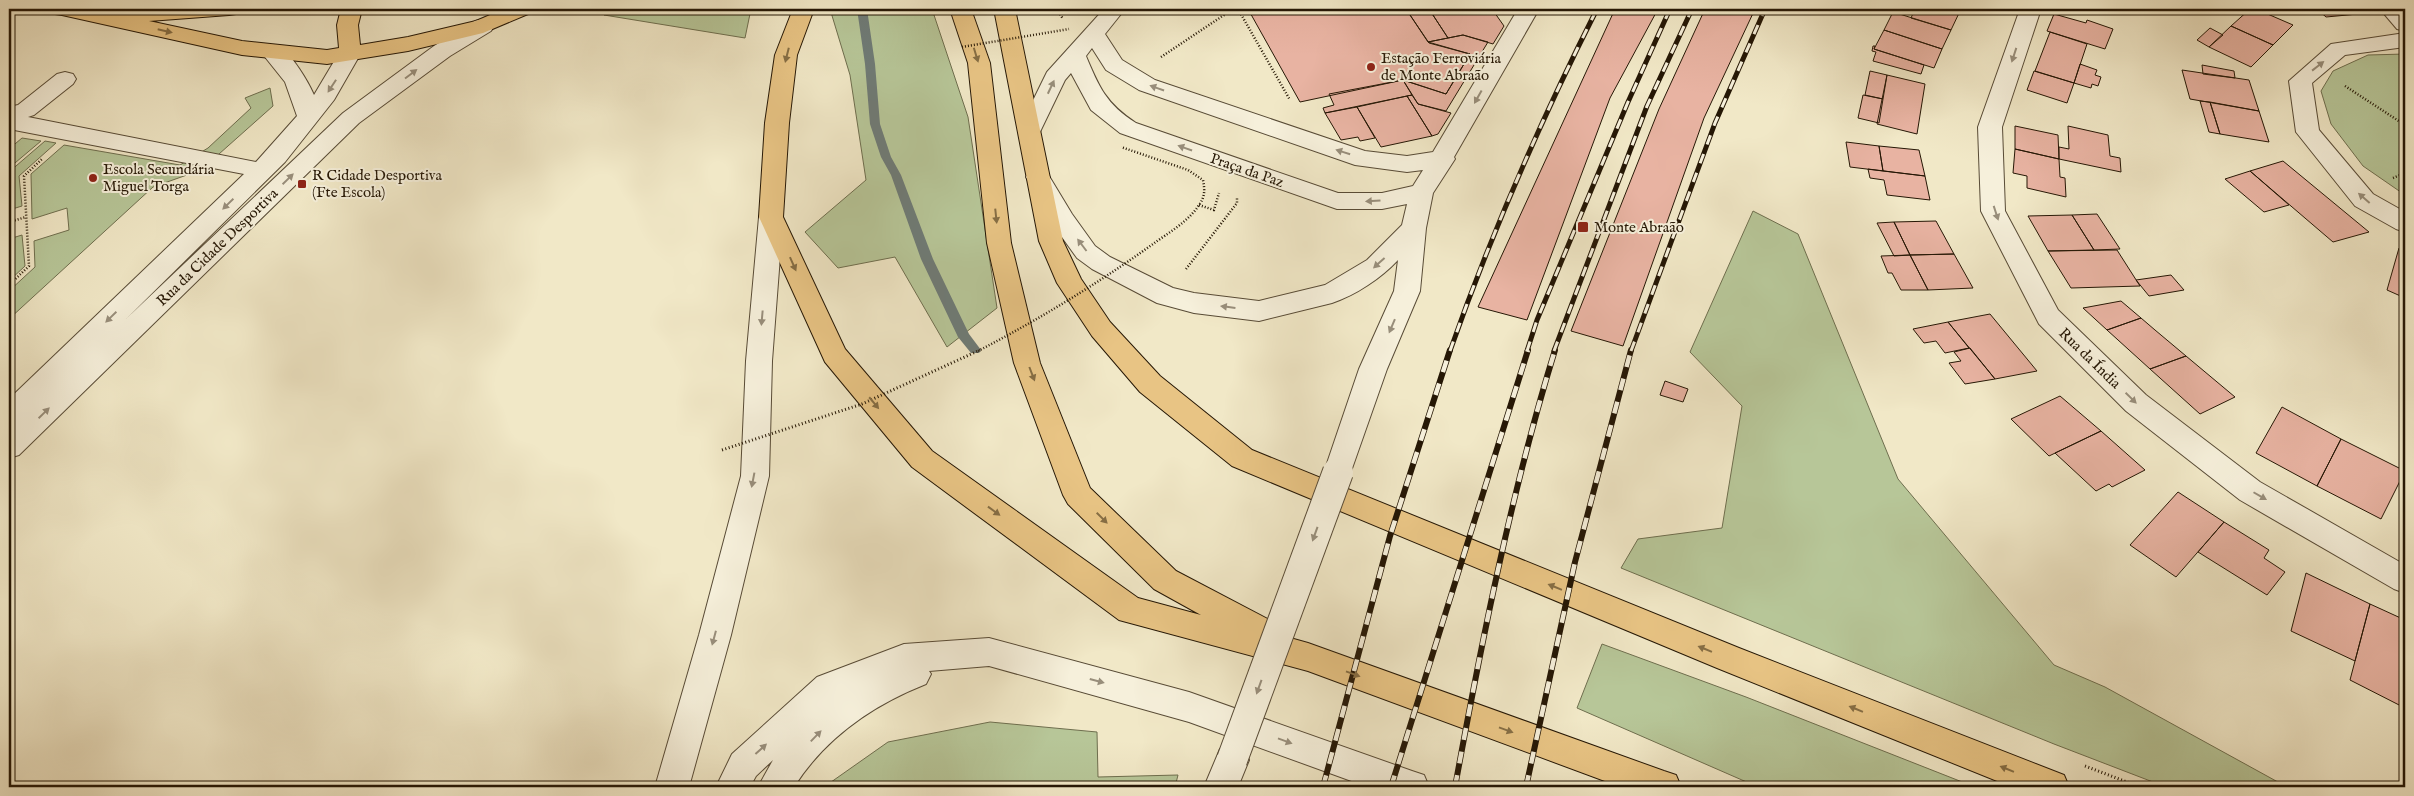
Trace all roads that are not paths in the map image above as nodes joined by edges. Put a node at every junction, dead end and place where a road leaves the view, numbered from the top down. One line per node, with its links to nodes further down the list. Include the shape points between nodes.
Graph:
1 (62, 9): 12 (main road)
2 (229, 9): 12 (main road, via 197,13)
3 (351, 9): 18 (main road, via 348,14)
4 (521, 9): 14 (main road)
5 (803, 9): 29 (main road, one-way to 29, via 786,55 777,123)
6 (961, 9): 35 (main road, one-way to 35, via 979,63 999,243 1027,364 1078,494 1165,580)
7 (1004, 9): 24 (main road)
8 (1115, 9): 15 (street)
9 (1528, 9): 25 (street, one-way to 25)
10 (2030, 9): 34 (street, Rua da Índia, one-way to 34, via 1990,127 1994,211 2048,317 2136,403 2250,491)
11 (2390, 9): 13 (street)
12 (83, 13): 17 (main road, one-way to 17)
13 (2405, 24)
14 (483, 26): 18 (main road, via 408,44); 33 (street, Rua da Cidade Desportiva, one-way to 14, via 352,118 442,51)
15 (1092, 32): 19 (street); 25 (street, one-way to 15, via 1407,164 1363,159 1147,85 1114,65)
16 (2405, 40): 30 (street, one-way to 16, via 2364,200 2308,132 2300,81 2340,49)
17 (272, 52): 18 (main road, via 327,57); 22 (street, via 298,80)
18 (350, 53): 22 (street, Rua da Cidade Desportiva, one-way to 22, via 326,95)
19 (1074, 54): 24 (street, one-way to 19, via 1055,77); 28 (street, Praça da Paz, one-way to 19, via 1382,201 1337,201 1128,128 1109,116 1094,100)
20 (65, 80): 21 (street, via 26,110)
21 (9, 115)
22 (308, 116): 32 (street, Rua da Cidade Desportiva, one-way to 32, via 277,156)
23 (9, 121): 26 (street)
24 (1030, 131): 27 (main road)
25 (1443, 159): 28 (street)
26 (247, 167)
27 (1038, 177): 31 (street, one-way to 27, via 1376,267 1332,293 1259,311 1194,303 1166,296 1086,252); 43 (main road, one-way to 27, via 1242,458 1150,384 1101,329 1070,283 1051,241)
28 (1421, 193): 31 (street)
29 (771, 217): 35 (main road, one-way to 35, via 834,355 922,459 1130,610); 38 (street, one-way to 38, via 758,361 754,476 715,636)
30 (2405, 223)
31 (1414, 228): 37 (street, one-way to 37, bridge, via 1407,291 1373,369)
32 (9, 416)
33 (9, 446)
34 (2405, 580)
35 (1308, 657): 42 (main road, one-way to 42)
36 (1050, 668): 39 (street, one-way to 36, via 744,765 828,687 904,658 989,652); 40 (street, one-way to 36, via 786,768 833,719 889,683 939,667 989,664); 41 (street, one-way to 41, via 1189,707)
37 (1226, 774)
38 (672, 787)
39 (733, 787)
40 (775, 787)
41 (1412, 787)
42 (1664, 787)
43 (2052, 787)

